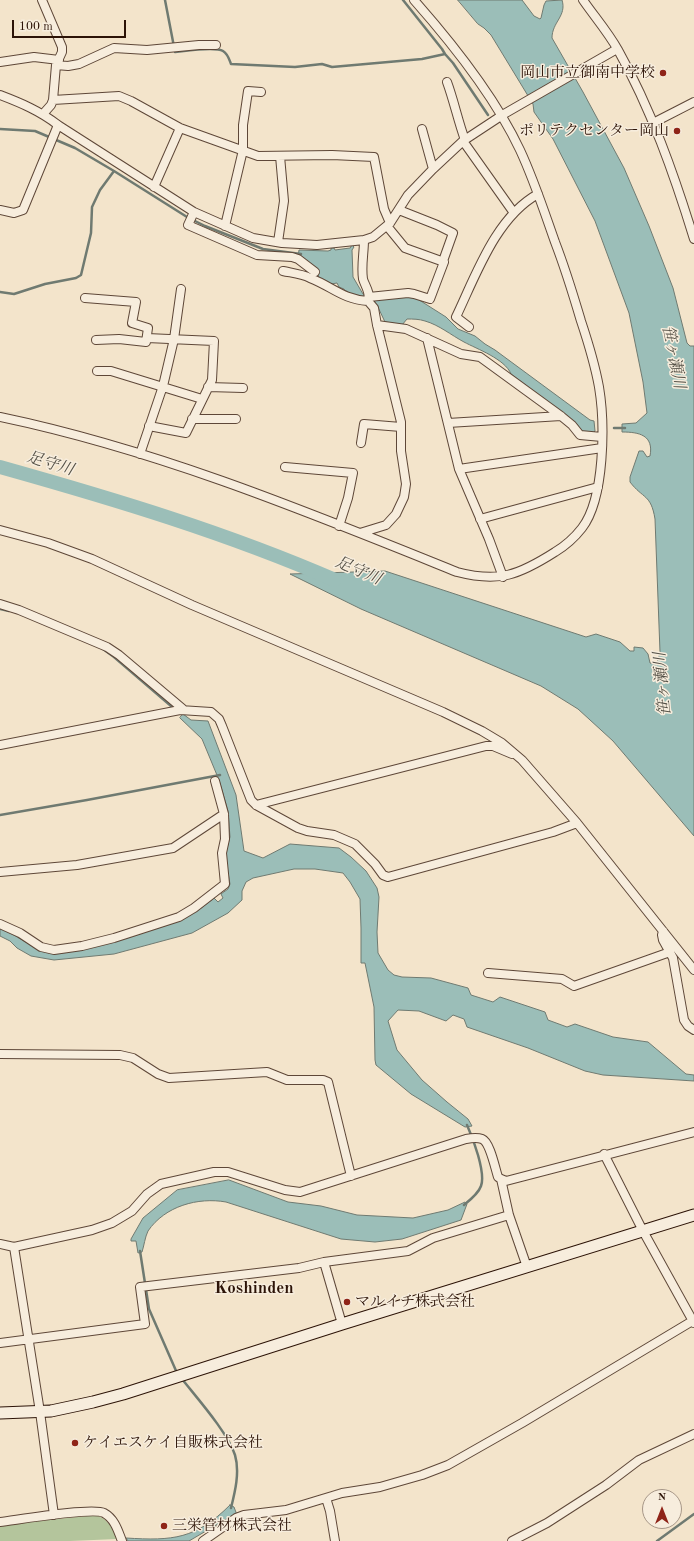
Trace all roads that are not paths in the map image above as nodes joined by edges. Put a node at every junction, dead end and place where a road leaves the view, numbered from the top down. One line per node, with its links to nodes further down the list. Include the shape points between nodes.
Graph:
1 (42, 0): 7 (street, via 62,47)
2 (414, 0): 14 (street, via 434,22)
3 (583, 0): 5 (street)
4 (216, 45): 7 (street, via 147,50 114,48 79,64 68,66)
5 (617, 49): 14 (street); 15 (street)
6 (0, 62): 7 (street, via 34,57)
7 (58, 62): 11 (street)
8 (446, 82): 19 (street)
9 (261, 92): 20 (street, via 248,92 243,124)
10 (0, 95): 13 (street)
11 (53, 100): 13 (street); 17 (street, via 119,96)
12 (694, 102): 15 (street)
13 (43, 114): 16 (street)
14 (502, 115): 19 (street); 24 (street)
15 (652, 123): 31 (street, via 663,147)
16 (58, 125): 23 (street); 25 (street, via 22,210 14,214)
17 (180, 128): 20 (street); 23 (street)
18 (422, 130): 22 (street)
19 (464, 140): 22 (street); 27 (street)
20 (243, 150): 21 (street, via 258,156); 30 (street)
21 (280, 156): 29 (street, via 374,157); 33 (street, via 284,201)
22 (433, 169): 26 (street, via 408,195)
23 (154, 187): 28 (street)
24 (538, 194): 27 (street); 58 (street, via 565,268 588,344 599,387)
25 (0, 210)
26 (399, 210): 29 (street); 34 (street, via 453,233)
27 (514, 213): 41 (street, via 496,236 456,317)
28 (191, 217): 30 (street); 36 (street, via 188,225 246,251 257,255 292,257)
29 (389, 225): 32 (street, via 373,237); 34 (street, via 405,248)
30 (225, 226): 33 (street, via 253,238)
31 (694, 239)
32 (364, 240): 33 (street, via 317,245); 39 (street, via 364,279)
33 (278, 242)
34 (443, 261): 39 (street, via 430,299 408,293)
35 (283, 271): 39 (street, via 310,278 347,298)
36 (315, 272)
37 (181, 289): 44 (street)
38 (85, 298): 42 (street, via 136,302 132,323 148,328)
39 (369, 299): 40 (street, via 374,308)
40 (377, 325): 43 (street, via 406,329); 57 (street)
41 (470, 327)
42 (147, 338): 44 (street); 45 (street, via 146,342)
43 (427, 338): 51 (street, via 461,354 480,356); 55 (street)
44 (174, 339): 47 (street); 48 (street, via 214,341 212,380)
45 (96, 340)
46 (97, 371): 47 (street, via 111,371)
47 (163, 386): 50 (street); 56 (street)
48 (208, 387): 49 (street); 50 (street)
49 (244, 388)
50 (202, 399): 53 (street)
51 (561, 416): 55 (street); 58 (street, via 580,435)
52 (0, 417): 61 (street, via 62,431)
53 (192, 419): 54 (street); 56 (street, via 186,432)
54 (236, 419)
55 (448, 423): 63 (street)
56 (149, 426): 61 (street)
57 (401, 428): 59 (street, via 364,424); 68 (street, via 401,451 406,484 404,497 396,514 386,525)
58 (602, 437): 60 (street)
59 (361, 443)
60 (602, 448): 63 (street); 64 (street)
61 (140, 454): 66 (street, via 259,493)
62 (285, 467): 66 (street, via 353,473)
63 (459, 469): 65 (street)
64 (598, 487): 65 (street); 69 (street, via 588,518 572,539 545,559)
65 (480, 519): 69 (street)
66 (339, 526): 68 (street)
67 (0, 530): 73 (street, via 48,543 92,559 192,605 443,712 482,731)
68 (360, 533): 69 (street, via 457,572 476,577)
69 (503, 577)
70 (0, 604): 71 (street, via 107,647)
71 (184, 710): 72 (street); 75 (street, via 211,712 219,719 251,800)
72 (0, 745)
73 (516, 755): 75 (street, via 493,746 486,746); 77 (street)
74 (215, 781): 76 (street)
75 (256, 805): 77 (street, via 298,828 334,835 355,844 388,878 554,832)
76 (224, 814): 78 (street, via 173,848 77,865); 79 (street, via 225,839 222,853 225,884 179,917 103,942 54,950 41,946)
77 (577, 823): 80 (street)
78 (0, 872)
79 (0, 924)
80 (663, 932): 81 (street, via 663,940); 82 (street)
81 (670, 952): 83 (street, via 574,986 557,979); 84 (street, via 684,1020)
82 (694, 970)
83 (488, 973)
84 (694, 1030)
85 (0, 1054): 88 (street, via 120,1055 133,1058 169,1078 267,1072 287,1080 323,1080 328,1082)
86 (694, 1132): 87 (street)
87 (604, 1154): 89 (street, via 506,1181); 92 (street)
88 (351, 1176): 89 (street, via 466,1139 477,1138 488,1143 498,1177); 94 (street, via 300,1192 285,1190 228,1172 207,1174 161,1184 147,1194 132,1211 112,1223 92,1230)
89 (501, 1179): 90 (street)
90 (509, 1215): 95 (street, via 432,1238 408,1251); 96 (street)
91 (694, 1215): 92 (street)
92 (643, 1231): 96 (street); 97 (street)
93 (0, 1244): 94 (street)
94 (14, 1247): 99 (street)
95 (324, 1262): 98 (street); 99 (street, via 299,1268 140,1287 146,1324)
96 (527, 1267): 98 (street)
97 (694, 1321): 104 (street, via 448,1465 380,1487)
98 (342, 1324): 101 (street, via 93,1402)
99 (29, 1340): 100 (street); 101 (street)
100 (0, 1343)
101 (40, 1412): 102 (street); 105 (street)
102 (0, 1413)
103 (694, 1434): 110 (street, via 639,1460 547,1523)
104 (326, 1498): 108 (street, via 286,1510 244,1515); 109 (street)
105 (54, 1515): 106 (street); 107 (street, via 103,1512 114,1522)
106 (0, 1522)
107 (121, 1537)
108 (203, 1541)
109 (335, 1541)
110 (512, 1541)

